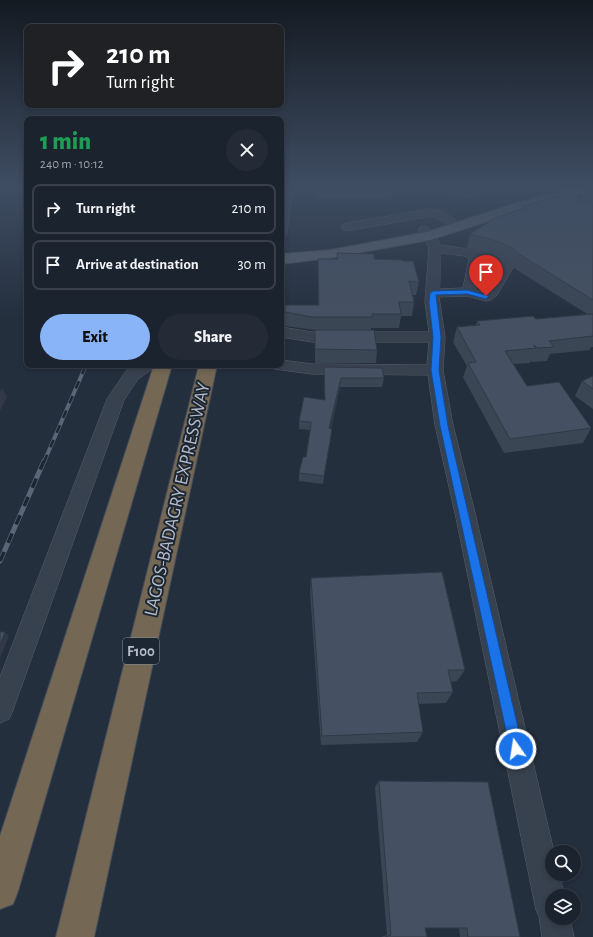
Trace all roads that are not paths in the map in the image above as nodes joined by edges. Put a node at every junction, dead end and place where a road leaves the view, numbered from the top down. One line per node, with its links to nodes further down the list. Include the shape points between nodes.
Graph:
1 (441, 230): 3 (main road)
2 (458, 230): 3 (main road)
3 (430, 238): 4 (main road); 5 (street); 6 (main road); 8 (street)
4 (284, 245)
5 (473, 255): 7 (street, via 476,258); 7 (street, via 502,264 506,268 490,295)
6 (284, 259)
7 (467, 292): 8 (street)
8 (433, 293): 10 (street)
9 (284, 332): 10 (street, via 312,337)
10 (437, 337): 15 (street)
11 (284, 366): 15 (street, via 312,369)
12 (142, 368): 16 (street, via 132,375 116,399)
13 (162, 368): 18 (highway)
14 (207, 368): 20 (highway, LAGOS-BADAGRY EXPRESSWAY / F100)
15 (435, 370): 17 (street, via 444,426)
16 (0, 710)
17 (547, 889)
18 (0, 891)
19 (555, 925): 21 (street)
20 (75, 937)
21 (558, 937)

